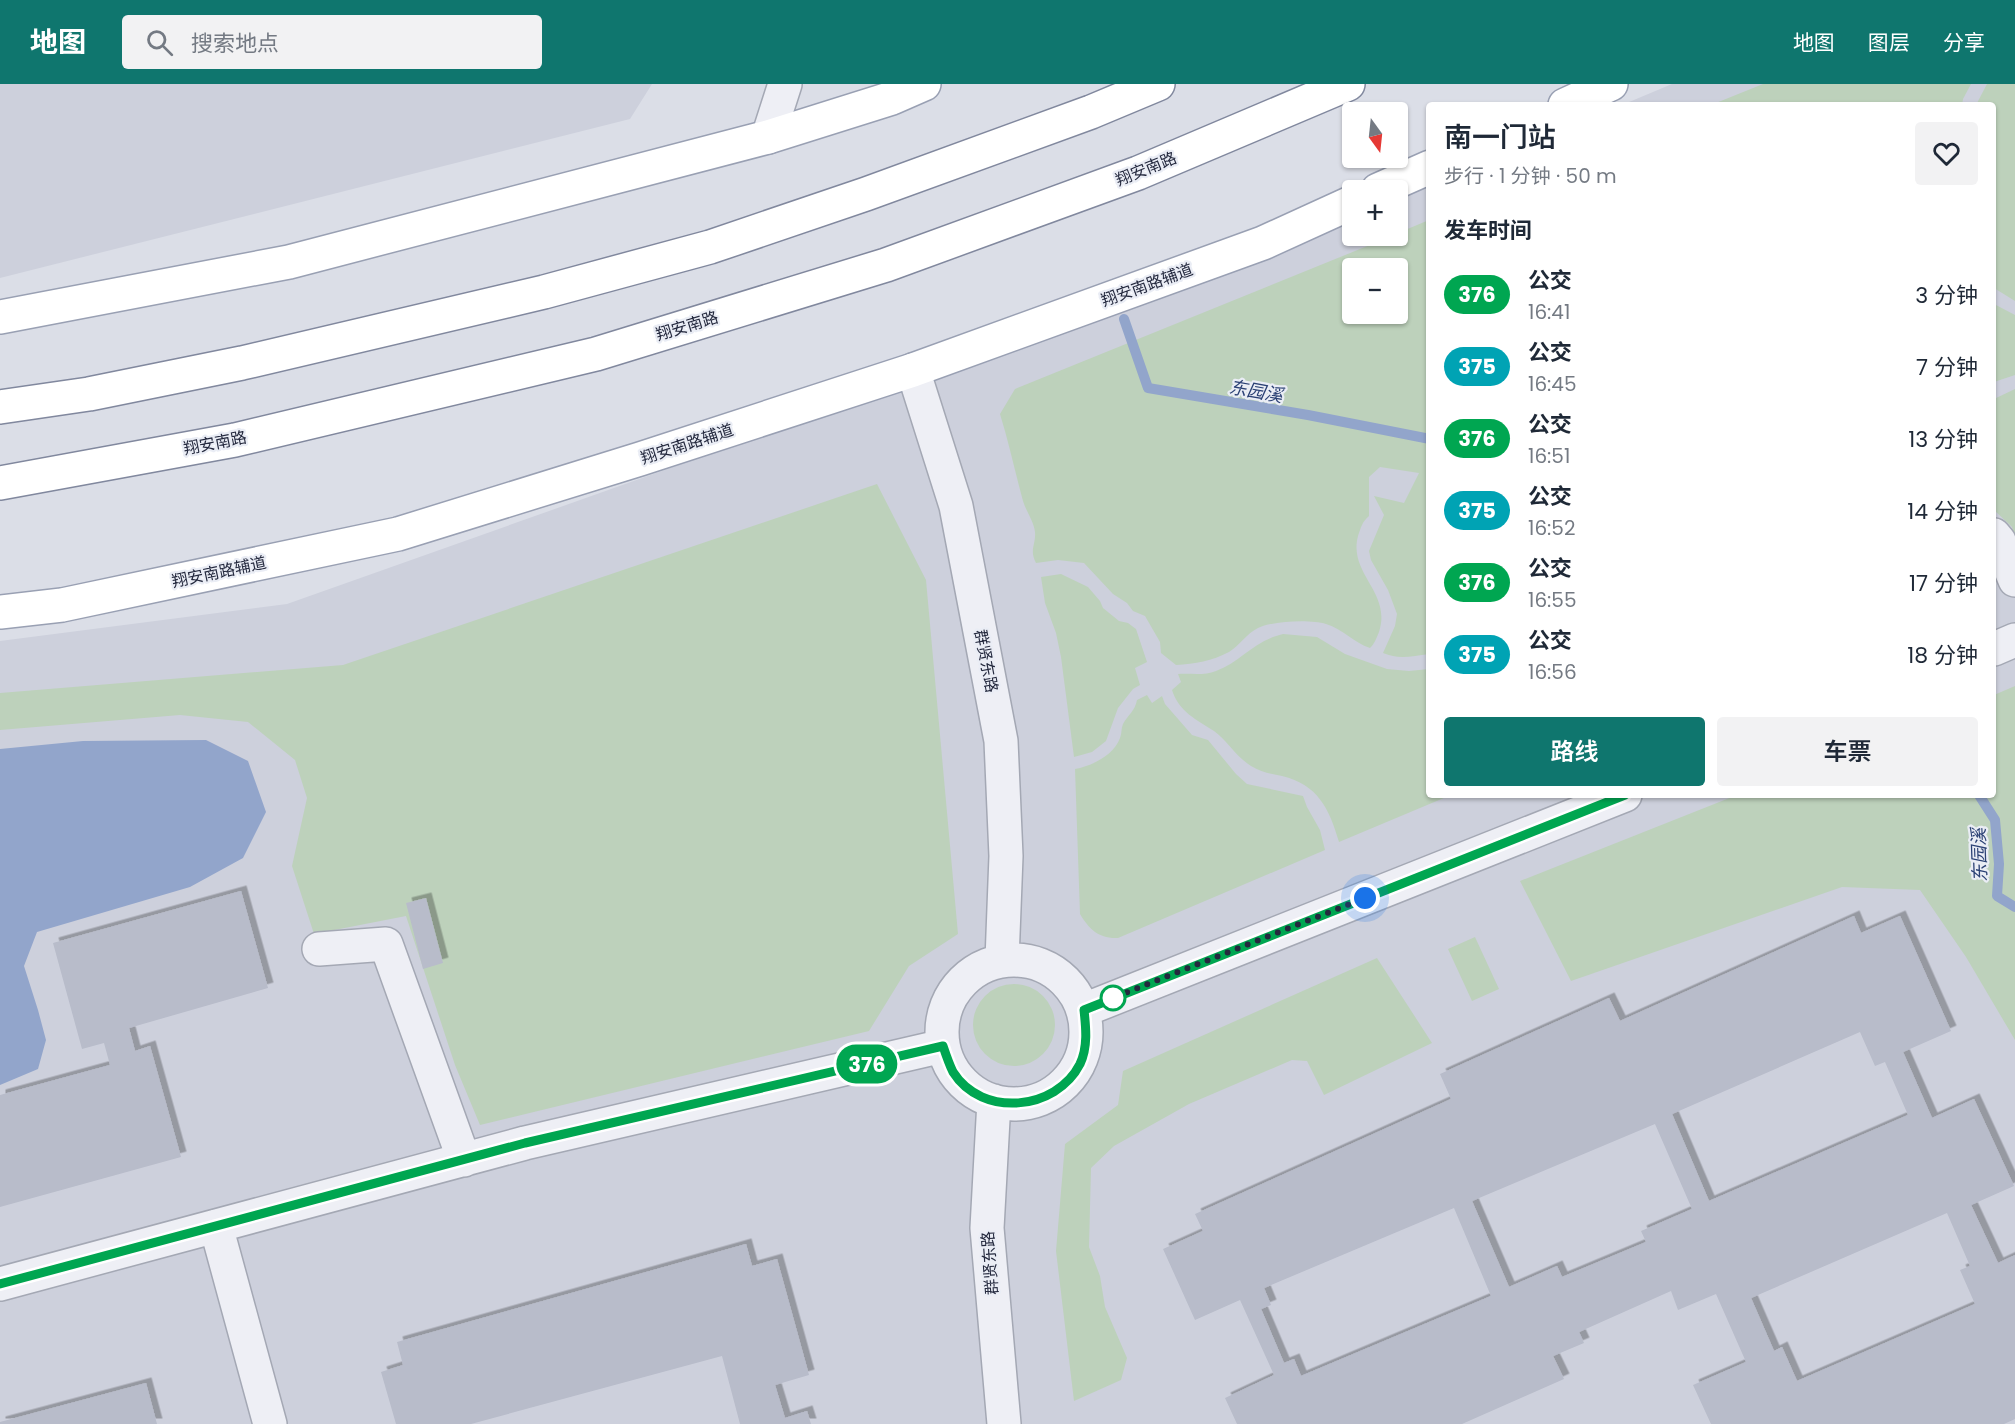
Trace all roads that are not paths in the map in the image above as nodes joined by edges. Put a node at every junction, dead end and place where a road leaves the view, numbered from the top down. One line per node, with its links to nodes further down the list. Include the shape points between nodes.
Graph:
1 (785, 84): 8 (street)
2 (924, 84): 6 (main road)
3 (1158, 84): 14 (main road, via 889,186 710,247 544,292 242,363 89,394)
4 (1348, 84): 15 (main road, 翔安南路, via 1138,173 886,265 596,354 235,440)
5 (1611, 84): 7 (main road)
6 (885, 91): 8 (main road)
7 (1572, 102)
8 (768, 136): 12 (main road, via 289,262)
9 (1426, 169): 10 (main road)
10 (1401, 180)
11 (1342, 207): 13 (main road, 翔安南路辅道, via 1263,243)
12 (0, 316)
13 (913, 370): 18 (main road, 翔安南路辅道, via 398,534 62,604); 23 (street, 群贤东路, via 956,506 1001,741 1006,856)
14 (0, 406)
15 (0, 483)
16 (1996, 537): 17 (street)
17 (2015, 580)
18 (0, 612)
19 (2015, 640): 20 (street)
20 (1996, 648)
21 (1617, 798): 24 (street)
22 (319, 949): 27 (street, via 386,944)
23 (1002, 960): 24 (street, via 1027,960 1051,969 1070,985); 25 (street, via 967,977 951,996 944,1016)
24 (1084, 1010): 26 (street, via 1087,1035 1080,1064 1065,1084 1043,1098 1019,1104)
25 (943, 1046): 26 (street, via 954,1072 971,1090); 27 (street)
26 (994, 1101): 31 (street, 群贤东路, via 987,1228)
27 (464, 1160): 28 (street)
28 (216, 1226): 29 (street); 30 (street)
29 (0, 1284)
30 (270, 1424)
31 (1004, 1424)

